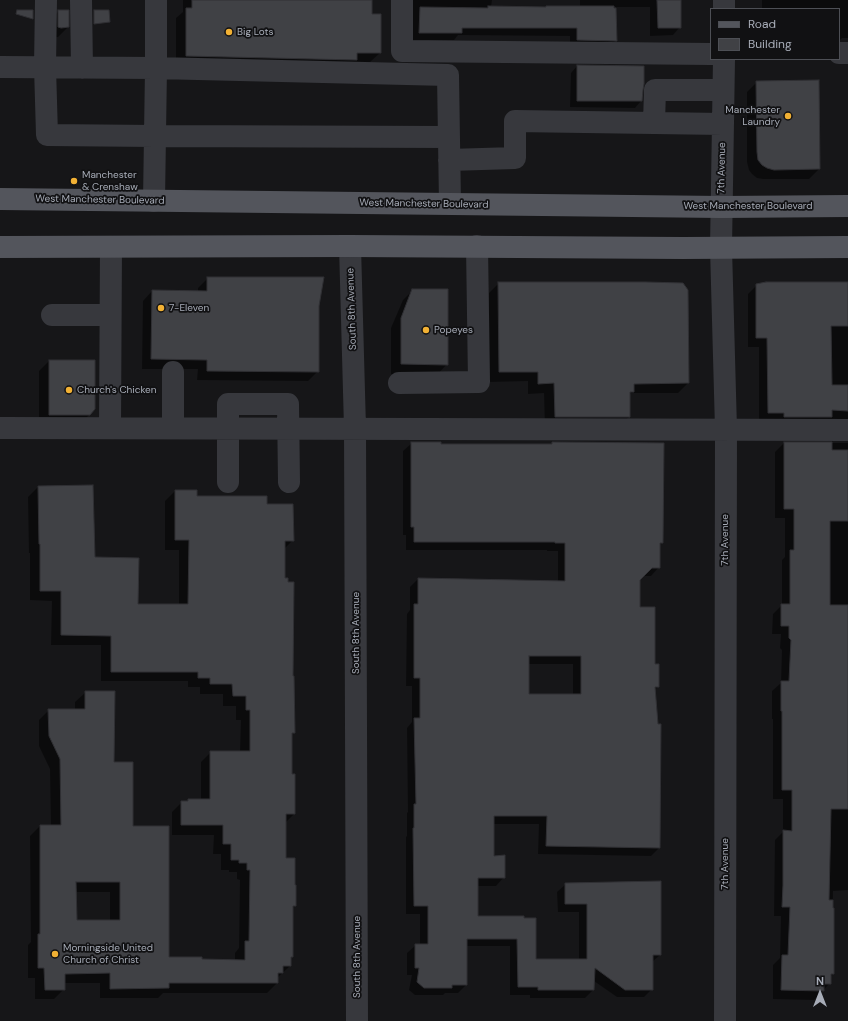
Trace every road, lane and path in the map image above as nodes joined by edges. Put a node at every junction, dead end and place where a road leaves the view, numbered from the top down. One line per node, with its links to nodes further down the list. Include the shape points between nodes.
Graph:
1 (46, 0): 8 (street)
2 (82, 0): 9 (street)
3 (156, 0): 10 (street)
4 (402, 0): 5 (street, via 402,50)
5 (710, 54)
6 (724, 60): 11 (street, 7th Avenue)
7 (0, 67): 8 (street)
8 (45, 67): 9 (street); 14 (street, via 47,134)
9 (82, 68): 10 (street)
10 (156, 68): 14 (street); 15 (street, via 448,75)
11 (724, 90): 12 (street, via 655,90); 13 (street, 7th Avenue)
12 (654, 123): 13 (street); 16 (street, via 515,122 515,158)
13 (723, 124): 21 (street, 7th Avenue)
14 (155, 136): 15 (street); 18 (street)
15 (449, 137): 16 (street)
16 (449, 160): 19 (street)
17 (0, 199): 18 (main road, West Manchester Boulevard)
18 (154, 201): 19 (main road, West Manchester Boulevard)
19 (450, 204): 21 (main road, West Manchester Boulevard)
20 (848, 206): 21 (main road, West Manchester Boulevard)
21 (722, 207): 27 (street, 7th Avenue)
22 (350, 246): 23 (main road); 25 (main road); 37 (street, South 8th Avenue)
23 (477, 246): 27 (main road); 31 (street, via 479,382)
24 (0, 247): 25 (main road)
25 (111, 247): 29 (street)
26 (848, 247): 27 (main road)
27 (721, 248): 38 (street, 7th Avenue)
28 (52, 315): 29 (street)
29 (110, 315): 33 (street)
30 (174, 372): 34 (street)
31 (399, 383)
32 (0, 428): 33 (street)
33 (110, 428): 34 (street)
34 (173, 428): 35 (street)
35 (228, 428): 36 (street); 40 (street)
36 (288, 428): 37 (street); 41 (street)
37 (355, 428): 38 (street); 42 (street, South 8th Avenue)
38 (726, 429): 39 (street); 43 (street, 7th Avenue)
39 (848, 430)
40 (228, 482)
41 (289, 482)
42 (357, 1021)
43 (724, 1021)

